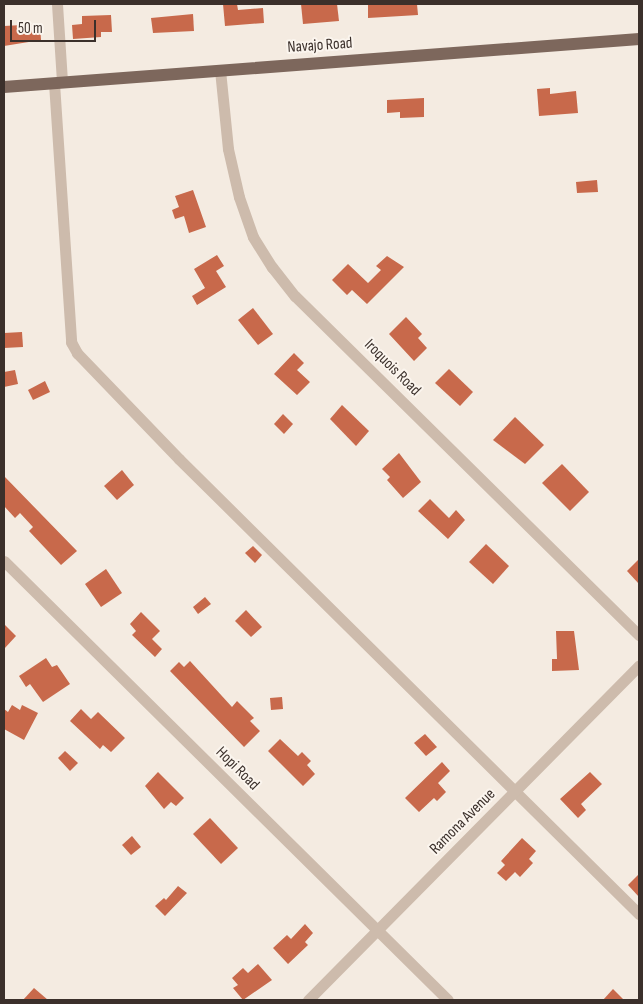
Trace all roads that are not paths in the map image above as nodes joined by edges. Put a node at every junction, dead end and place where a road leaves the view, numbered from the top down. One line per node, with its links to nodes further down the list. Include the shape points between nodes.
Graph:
1 (56, 4): 4 (street)
2 (639, 38): 3 (main road, Navajo Road)
3 (220, 70): 4 (main road, Navajo Road); 7 (street, Iroquois Road, via 228,149 239,197 253,237 272,267 295,296)
4 (58, 83): 5 (main road, Navajo Road); 9 (street, via 71,342 77,353 186,466)
5 (4, 87)
6 (4, 561): 11 (street, Hopi Road)
7 (639, 634)
8 (639, 665): 9 (street, Ramona Avenue)
9 (516, 791): 10 (street); 11 (street, Ramona Avenue)
10 (639, 914)
11 (378, 930): 12 (street, Ramona Avenue); 13 (street, Hopi Road)
12 (308, 1000)
13 (448, 1000)

